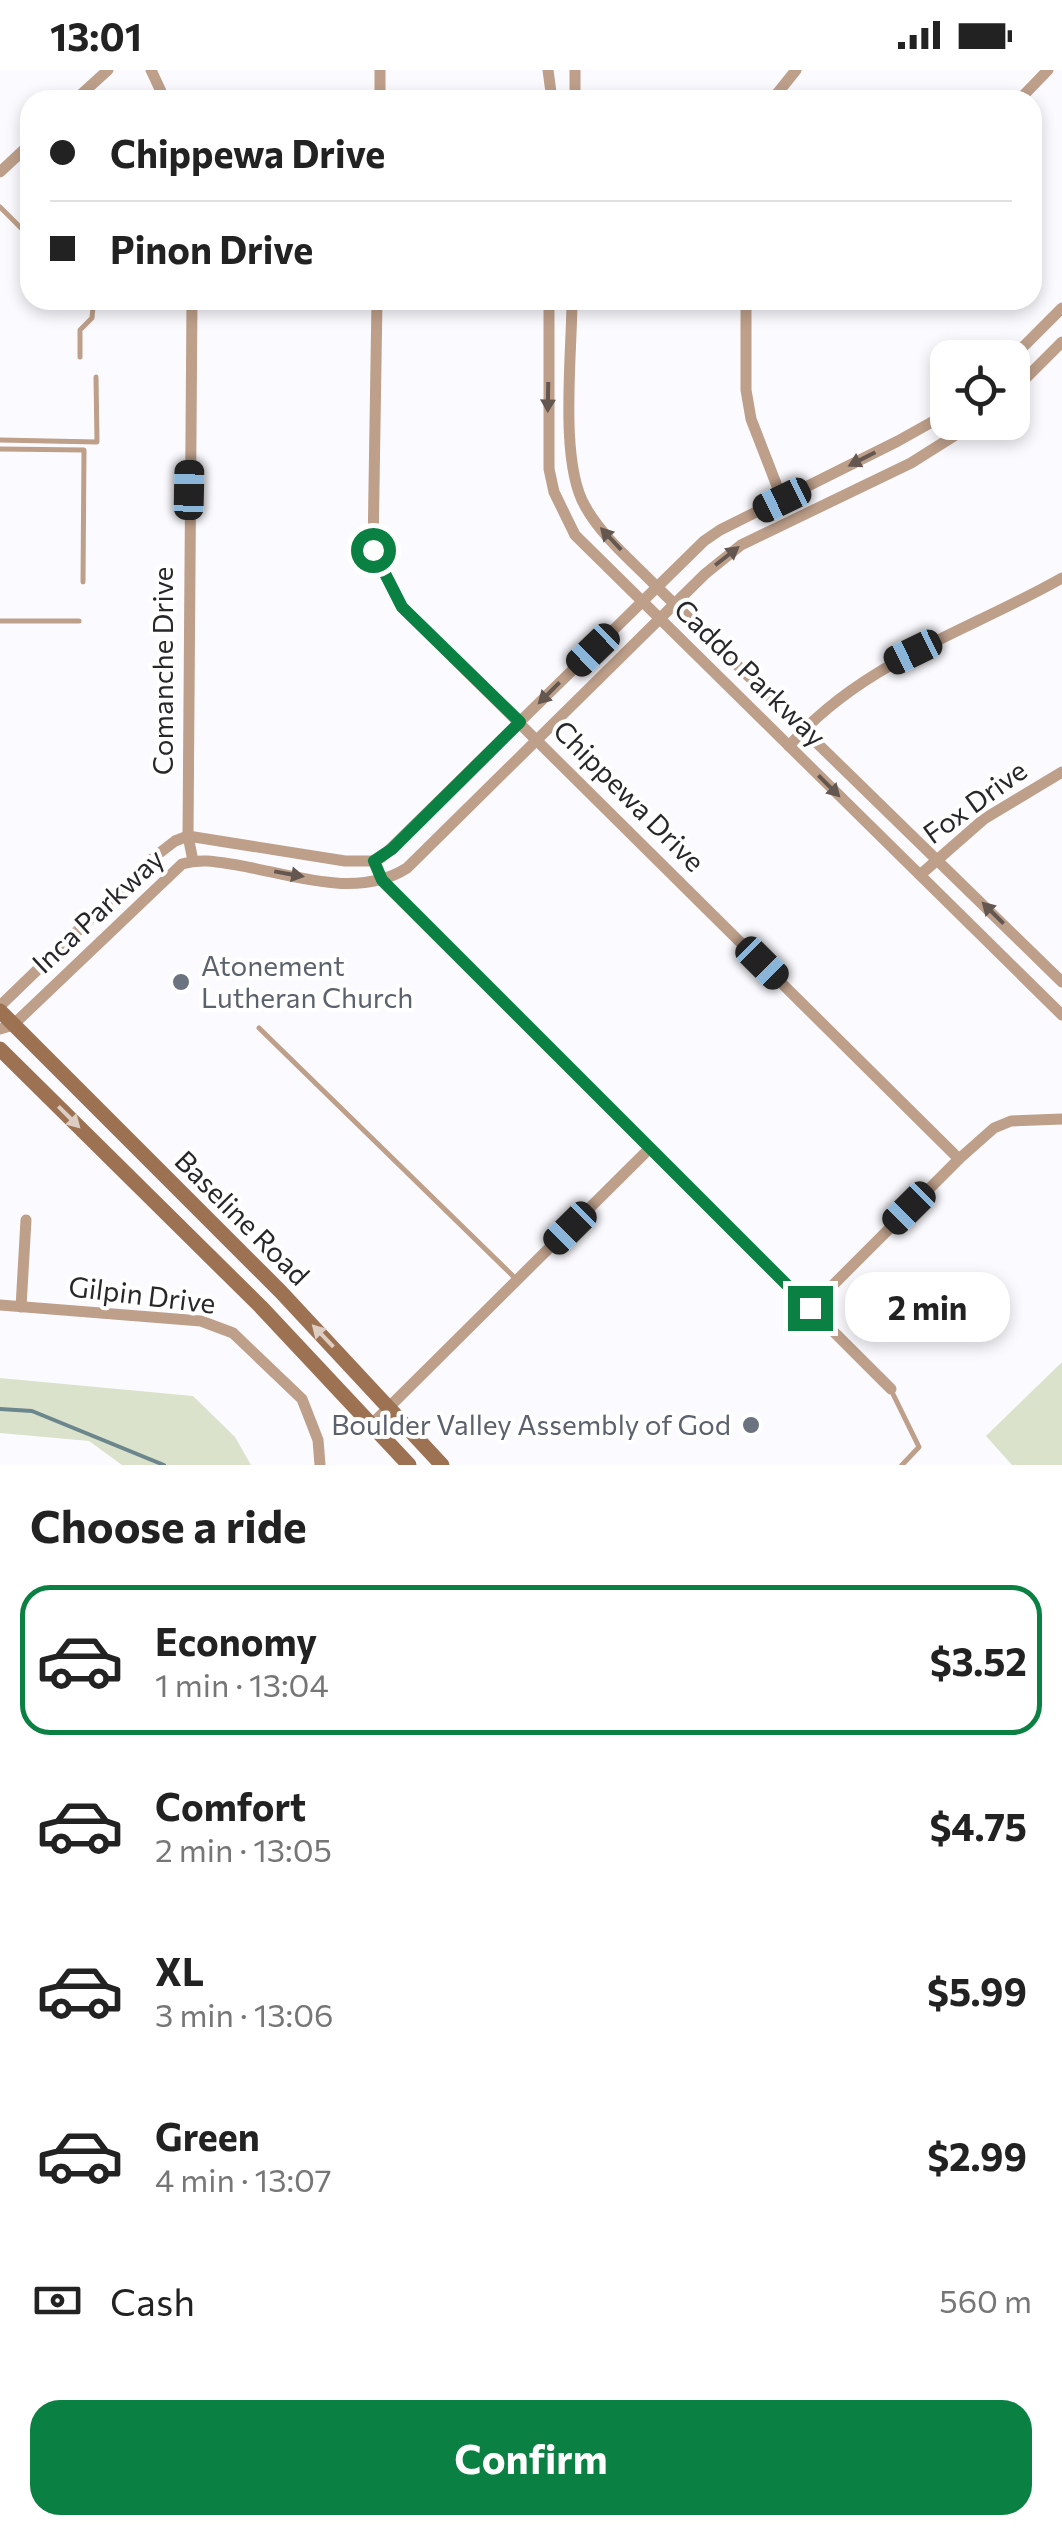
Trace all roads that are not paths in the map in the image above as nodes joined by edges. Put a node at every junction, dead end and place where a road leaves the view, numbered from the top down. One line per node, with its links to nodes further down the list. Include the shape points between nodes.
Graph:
1 (108, 70): 4 (street)
2 (796, 70): 5 (street)
3 (1048, 70): 6 (street)
4 (86, 90)
5 (780, 90)
6 (1028, 90)
7 (20, 153): 8 (street)
8 (0, 172)
9 (0, 207): 10 (lane)
10 (20, 227)
11 (1062, 308): 18 (street)
12 (92, 310): 20 (lane, via 80,330)
13 (192, 310): 41 (street, Comanche Drive)
14 (377, 310): 36 (street, Chippewa Drive, via 373,550 402,607)
15 (550, 310): 31 (street, Caddo Parkway, one-way to 31, via 548,453 554,492 575,535)
16 (572, 310): 30 (street, Caddo Parkway, one-way to 16, via 598,524 576,487)
17 (746, 310): 27 (street, via 751,419)
18 (1030, 340)
19 (1062, 342): 21 (street)
20 (80, 357)
21 (1030, 374)
22 (96, 377): 24 (lane, via 98,442)
23 (930, 422): 27 (street, one-way to 27)
24 (0, 440)
25 (947, 440): 32 (street, one-way to 25, via 741,545)
26 (0, 449): 29 (lane, via 84,450)
27 (782, 500): 30 (street, via 720,530)
28 (1062, 578): 37 (street, via 880,668)
29 (83, 582)
30 (657, 587): 31 (street); 32 (street, Caddo Parkway)
31 (642, 602): 33 (street, Caddo Parkway); 36 (street, one-way to 36)
32 (674, 604): 33 (street); 37 (street, Caddo Parkway)
33 (660, 620): 38 (street); 39 (street, Caddo Parkway)
34 (0, 621): 35 (lane)
35 (79, 622)
36 (520, 722): 38 (street, Chippewa Drive); 44 (street)
37 (804, 728): 39 (street); 42 (street, Caddo Parkway)
38 (537, 740): 46 (street, via 407,868); 55 (street, Chippewa Drive)
39 (788, 746): 45 (street, Caddo Parkway, one-way to 45)
40 (1062, 772): 42 (street, Fox Drive, via 1012,800)
41 (188, 836): 43 (street, Comanche Drive); 44 (street, Inca Parkway); 48 (street, Inca Parkway, via 154,858)
42 (937, 858): 45 (street, Fox Drive); 47 (street, Caddo Parkway, one-way to 42)
43 (193, 861): 46 (street, Inca Parkway, one-way to 46, via 354,885); 50 (street, Inca Parkway, via 182,864)
44 (374, 861): 46 (street)
45 (920, 875): 49 (street, Caddo Parkway)
46 (382, 880): 54 (street)
47 (1062, 982)
48 (0, 1009): 50 (main road, Baseline Road)
49 (1062, 1015)
50 (7, 1027): 62 (main road, Baseline Road, one-way to 50)
51 (259, 1028): 57 (lane)
52 (0, 1049): 63 (main road, Baseline Road, one-way to 63)
53 (1062, 1119): 55 (street, via 1011,1121)
54 (650, 1148): 57 (street); 60 (street)
55 (958, 1158): 60 (street)
56 (26, 1220): 59 (street)
57 (517, 1281): 62 (street)
58 (0, 1305): 59 (street, Gilpin Drive)
59 (21, 1307): 64 (street, Gilpin Drive, via 201,1321 233,1333 302,1400)
60 (810, 1308): 61 (street)
61 (891, 1390): 67 (lane, via 920,1447)
62 (390, 1407): 63 (street); 66 (main road, Baseline Road)
63 (372, 1424): 65 (main road, Baseline Road)
64 (320, 1465)
65 (410, 1465)
66 (442, 1465)
67 (902, 1465)

